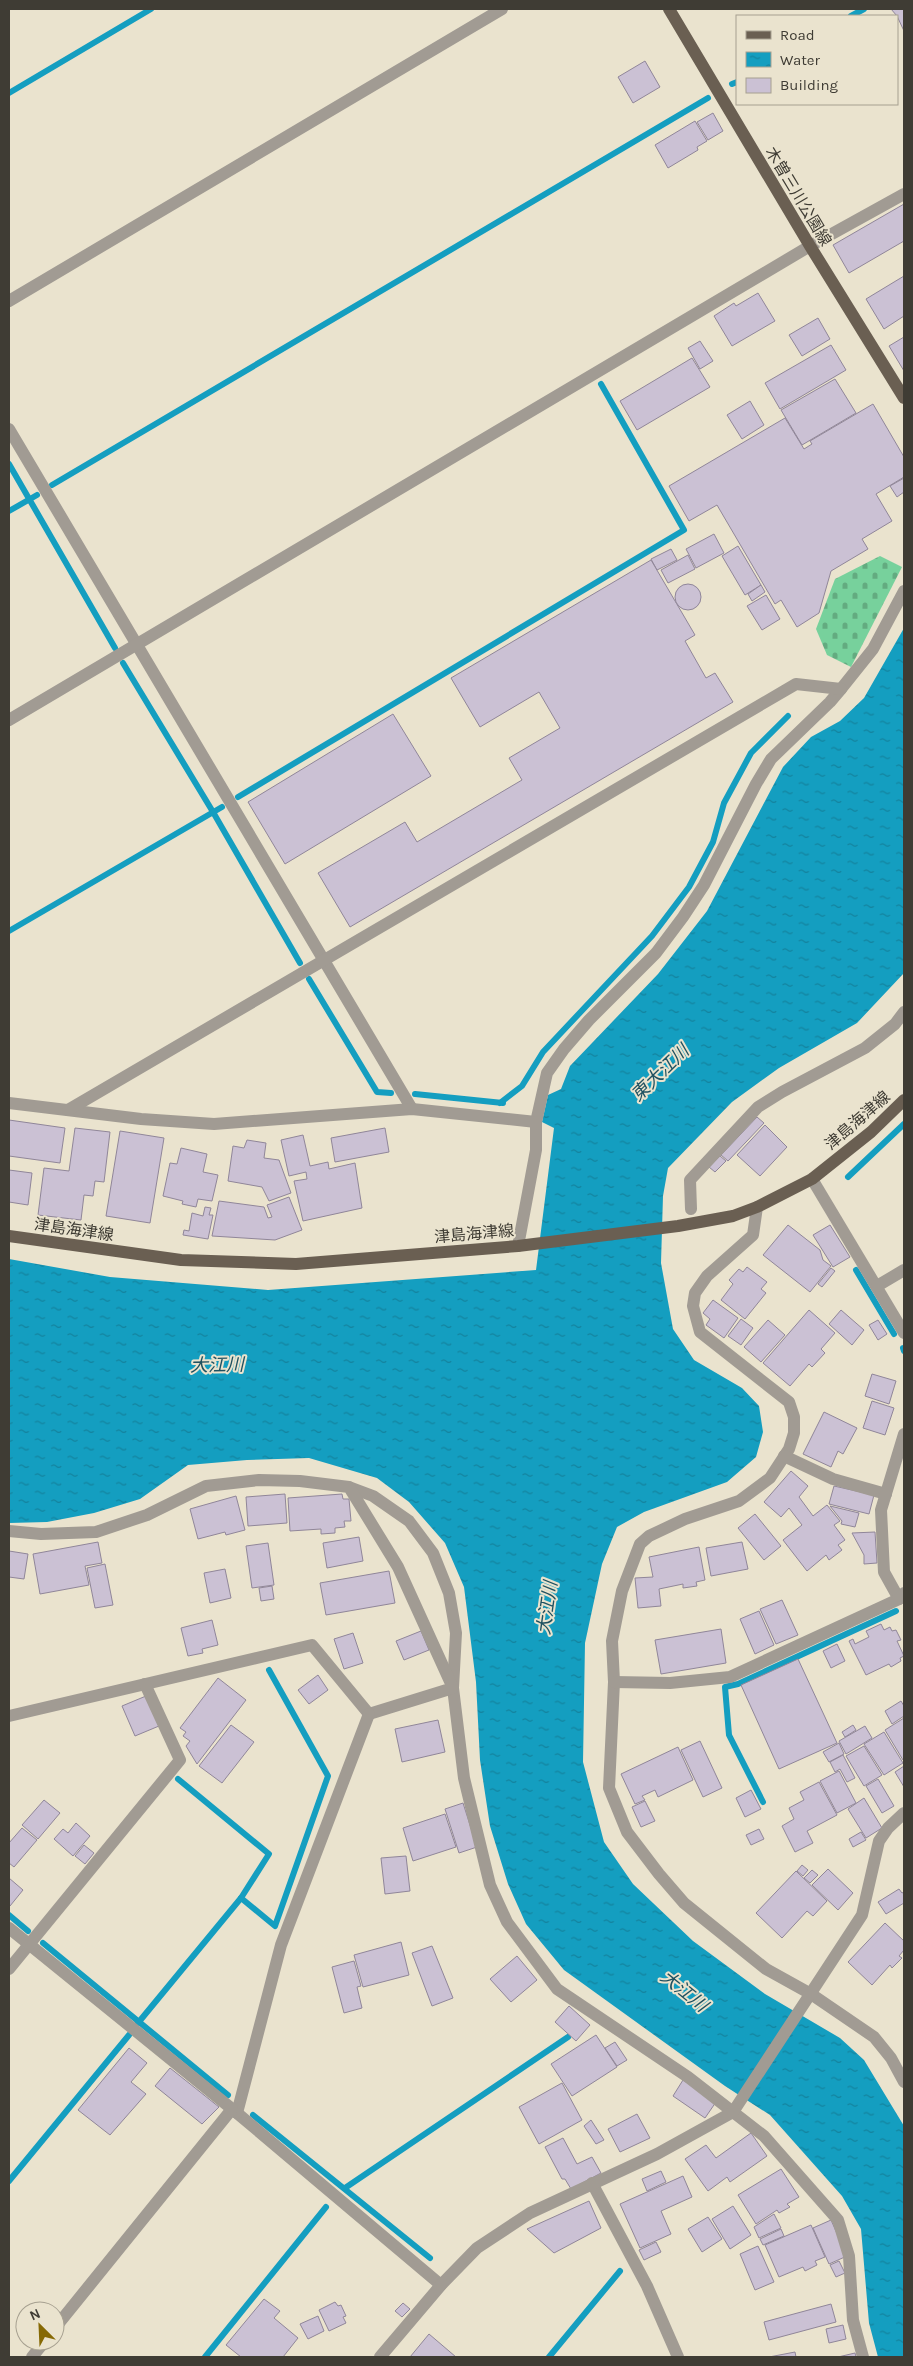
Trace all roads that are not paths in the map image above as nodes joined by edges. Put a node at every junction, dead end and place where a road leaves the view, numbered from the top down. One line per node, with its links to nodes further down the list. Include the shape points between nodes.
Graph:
1 (502, 9): 5 (street)
2 (669, 9): 4 (main road, 木曽三川公園線)
3 (904, 194): 4 (street)
4 (810, 246): 6 (main road, 木曽三川公園線); 9 (street)
5 (9, 301)
6 (904, 398)
7 (9, 429): 9 (street)
8 (904, 591): 10 (street, via 873,649)
9 (136, 645): 11 (street); 12 (street)
10 (841, 689): 12 (street, via 796,684); 18 (street, via 771,759 704,885 656,953 564,1049 547,1074)
11 (9, 720)
12 (324, 961): 16 (street); 17 (street)
13 (904, 1012): 21 (street, via 895,1024 865,1048 758,1107 690,1180)
14 (904, 1100): 19 (main road, 津島海津線, via 871,1132)
15 (9, 1103): 17 (street)
16 (412, 1109): 17 (street, via 214,1124); 18 (street)
17 (68, 1110)
18 (536, 1122): 23 (street, via 536,1150)
19 (812, 1179): 20 (main road, 津島海津線); 25 (street)
20 (757, 1207): 23 (main road, 津島海津線, via 733,1216 678,1226); 28 (street, via 753,1235 707,1276 695,1293 693,1306 700,1332 790,1402 794,1433)
21 (691, 1209)
22 (9, 1236): 23 (main road, 津島海津線, via 182,1260 296,1264)
23 (524, 1245)
24 (904, 1270): 25 (street)
25 (877, 1286): 26 (street)
26 (904, 1333)
27 (904, 1434): 30 (street)
28 (784, 1456): 30 (street, via 833,1479); 33 (street, via 770,1478 739,1501 685,1519 649,1536 640,1544 622,1592 612,1641)
29 (349, 1487): 31 (street, via 259,1480 206,1486 147,1515 96,1532 41,1534); 35 (street, via 398,1567); 35 (street, via 372,1496 409,1521 433,1553 449,1593 456,1633)
30 (886, 1494): 32 (street, via 881,1510 884,1572)
31 (9, 1531)
32 (902, 1596): 33 (street, via 730,1677 670,1683)
33 (614, 1682): 42 (street, via 610,1788 627,1832 684,1903)
34 (145, 1684): 36 (street, via 312,1645); 37 (street); 40 (street, via 180,1760)
35 (453, 1688): 36 (street); 44 (street, via 464,1778 490,1885 506,1922 557,1989)
36 (369, 1714): 45 (street, via 281,1945)
37 (9, 1716)
38 (904, 1813): 42 (street, via 879,1841 862,1915)
39 (9, 1928): 40 (street)
40 (29, 1945): 41 (street); 45 (street)
41 (9, 1969)
42 (807, 1999): 43 (street, via 874,2038 891,2058); 44 (street)
43 (904, 2082)
44 (736, 2109): 46 (street, via 657,2154); 51 (street, via 838,2220 849,2256 854,2320)
45 (235, 2111): 47 (street); 48 (street)
46 (592, 2183): 47 (street, via 530,2213 477,2248); 50 (street, via 646,2286)
47 (441, 2285): 49 (street)
48 (65, 2316)
49 (380, 2357)
50 (678, 2357)
51 (863, 2357)

